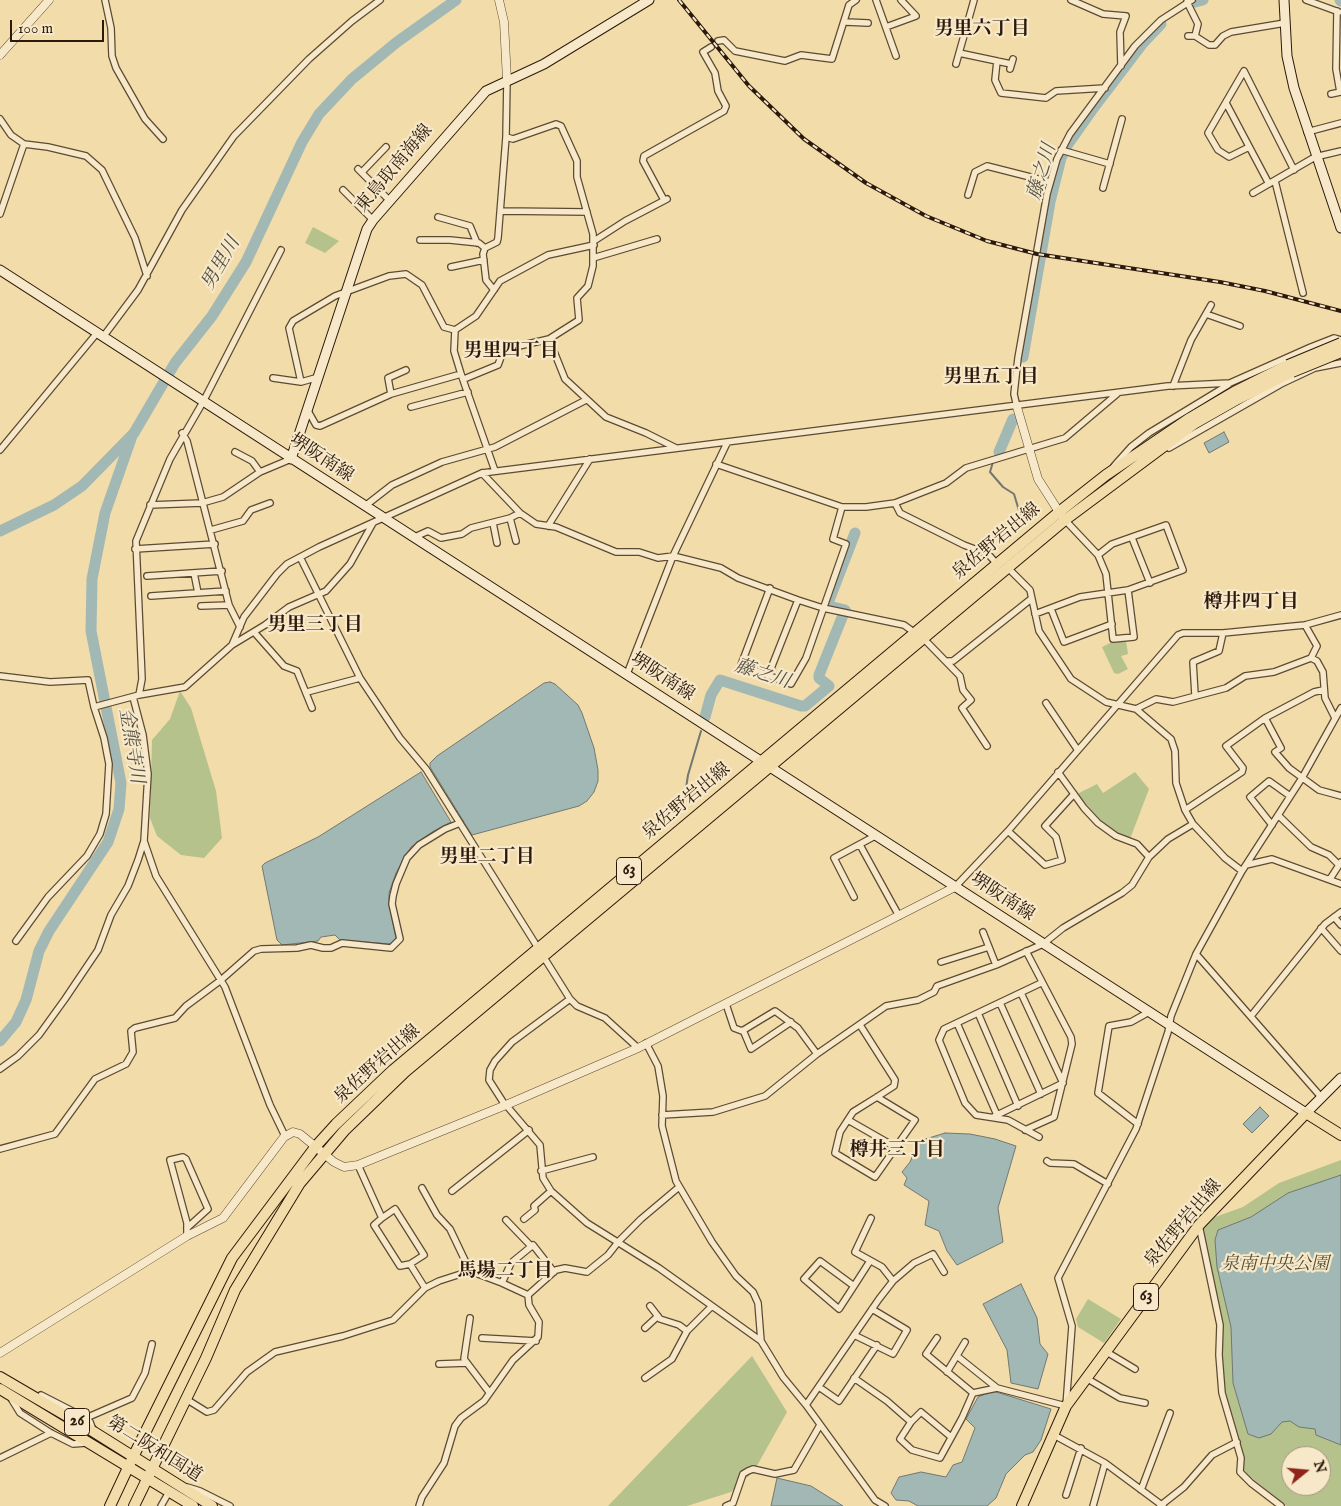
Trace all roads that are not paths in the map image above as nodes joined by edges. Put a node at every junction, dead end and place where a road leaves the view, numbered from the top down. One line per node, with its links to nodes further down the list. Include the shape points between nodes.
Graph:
1 (49, 0): 24 (street)
2 (105, 0): 41 (street, via 116,68 145,119)
3 (380, 0): 74 (street, via 309,59 234,136 182,210)
4 (499, 0): 31 (street, via 504,22)
5 (649, 0): 31 (main road, 東鳥取南海線, via 544,64)
6 (856, 0): 15 (street, via 849,5)
7 (876, 0): 18 (street)
8 (902, 0): 18 (street, via 916,16)
9 (974, 0): 23 (street)
10 (1072, 0): 29 (street, via 1103,14 1126,16 1120,32)
11 (1284, 0): 17 (main road)
12 (1306, 0): 14 (street)
13 (1190, 1): 20 (street, via 1198,24); 29 (street, via 1161,20 1135,46)
14 (1339, 12): 30 (street)
15 (846, 22): 16 (street); 21 (street, via 832,59 827,60 801,55 785,61 735,51 724,40)
16 (868, 23)
17 (1285, 23): 20 (street, via 1231,32 1215,45 1209,45); 39 (main road, via 1287,56)
18 (886, 27): 25 (street)
19 (1188, 36): 20 (street)
20 (1196, 36)
21 (718, 41)
22 (711, 47): 67 (street, via 703,52 715,73 718,91 726,106 724,111 644,156 643,161 666,199)
23 (959, 53): 26 (street); 27 (street)
24 (0, 55)
25 (896, 56)
26 (997, 61): 28 (street); 32 (street, via 995,80 1001,93 1046,98 1056,91)
27 (956, 64)
28 (1011, 64)
29 (1121, 66): 32 (street)
30 (1338, 68): 33 (street)
31 (507, 80): 40 (street); 57 (main road, 東鳥取南海線, via 478,98)
32 (1105, 88): 45 (street)
33 (1341, 92): 34 (street)
34 (1331, 94)
35 (1226, 103): 44 (street); 44 (street, via 1208,133 1218,150 1229,157); 49 (street, via 1244,71)
36 (0, 119): 42 (street, via 10,134)
37 (1122, 119): 48 (street)
38 (1341, 123): 39 (street)
39 (1307, 132): 47 (main road)
40 (506, 137): 58 (street); 59 (street, via 513,138 556,124 561,126 577,161 577,177)
41 (163, 139)
42 (24, 144): 60 (street); 74 (street, via 48,146 86,156 102,170 135,238)
43 (386, 147): 57 (street, via 360,170)
44 (1249, 147): 52 (street)
45 (1061, 150): 48 (street); 51 (street)
46 (1341, 151): 47 (street)
47 (1315, 157): 49 (street); 63 (main road)
48 (1110, 164): 53 (street)
49 (1294, 170): 50 (street)
50 (1275, 181): 52 (street); 77 (street)
51 (1050, 182): 56 (street, via 987,166 975,172); 103 (street, via 1018,358 1014,394)
52 (1269, 184): 55 (street)
53 (1103, 188)
54 (343, 190): 62 (street)
55 (1253, 193)
56 (968, 195)
57 (389, 200): 62 (main road, 東鳥取南海線)
58 (501, 211): 59 (street); 68 (street, via 497,242)
59 (587, 212): 67 (street)
60 (0, 214)
61 (438, 217): 66 (street, via 470,226)
62 (373, 220): 75 (main road, 東鳥取南海線)
63 (1340, 225)
64 (657, 239): 70 (street)
65 (420, 240): 66 (street)
66 (477, 243): 68 (street)
67 (594, 243): 70 (street); 76 (street, via 548,255 500,281)
68 (485, 248): 71 (street)
69 (281, 250): 100 (street)
70 (593, 258): 83 (street, via 588,286 577,298 578,320)
71 (484, 260): 72 (street); 76 (street, via 486,280)
72 (451, 267)
73 (0, 270): 82 (main road, 堺阪南線)
74 (147, 276): 82 (street)
75 (348, 290): 81 (street, via 389,276 406,274 422,285 444,327); 93 (main road, 東鳥取南海線); 94 (street, via 293,321 289,328)
76 (494, 290): 81 (street, via 476,316)
77 (1303, 293)
78 (1210, 305): 79 (street)
79 (1206, 314): 80 (street); 96 (street, via 1191,340)
80 (1240, 326)
81 (455, 330): 91 (street, via 454,351)
82 (102, 336): 100 (main road, 堺阪南線); 109 (street)
83 (549, 338): 91 (street, via 518,346 501,357 498,365); 101 (street, via 565,379)
84 (1341, 342): 85 (street, via 1334,338); 88 (main road, 泉佐野岩出線 / 63, bridge)
85 (1301, 352): 90 (street, via 1305,366); 95 (street)
86 (1341, 352): 88 (main road, 泉佐野岩出線 / 63, bridge)
87 (1340, 362): 90 (street)
88 (1290, 369): 118 (main road, 泉佐野岩出線 / 63, via 1234,392); 119 (main road, 泉佐野岩出線 / 63, via 1194,424)
89 (406, 370): 98 (street, via 388,378)
90 (1312, 370): 119 (street, via 1241,405)
91 (462, 376): 97 (street); 98 (street)
92 (273, 378): 94 (street)
93 (319, 378): 94 (street); 104 (main road, 東鳥取南海線)
94 (301, 382)
95 (1230, 383): 96 (street); 118 (street, via 1149,433 1131,447)
96 (1173, 386): 99 (street)
97 (468, 392): 102 (street); 107 (street)
98 (391, 394): 104 (street, via 320,426)
99 (1117, 394): 103 (street); 110 (street, via 1075,432 1056,442)
100 (200, 400): 105 (street); 112 (main road, 堺阪南線)
101 (586, 400): 107 (street, via 521,435); 108 (street, via 606,417)
102 (411, 407)
103 (1016, 407): 106 (street); 110 (street)
104 (308, 411): 112 (main road, 東鳥取南海線)
105 (182, 433): 120 (street, via 187,441); 123 (street)
106 (727, 443): 108 (street); 114 (street)
107 (485, 448): 115 (street); 124 (street, via 442,462 392,485)
108 (676, 448): 113 (street)
109 (0, 450)
110 (1028, 450): 122 (street, via 966,468 946,483); 127 (street, via 1038,479)
111 (235, 452): 116 (street, via 252,461)
112 (291, 459): 116 (street); 124 (main road, 堺阪南線)
113 (590, 459): 115 (street); 132 (street)
114 (716, 464): 125 (street); 141 (street)
115 (495, 471): 117 (street)
116 (260, 472): 120 (street, via 223,497)
117 (482, 473): 126 (street); 128 (street)
118 (1106, 475): 127 (main road, 泉佐野岩出線 / 63)
119 (1121, 476): 127 (main road, 泉佐野岩出線 / 63)
120 (202, 503): 123 (street); 133 (street)
121 (270, 503): 133 (street, via 252,510 243,521)
122 (895, 503): 125 (street); 143 (street, via 900,514 988,554)
123 (150, 505): 139 (street)
124 (365, 506): 128 (main road, 堺阪南線)
125 (842, 507): 160 (street, via 833,539 846,544)
126 (520, 513): 129 (street); 132 (street, via 536,524)
127 (1062, 516): 140 (street); 143 (main road, 泉佐野岩出線 / 63); 144 (main road, 泉佐野岩出線 / 63)
128 (384, 518): 130 (street); 134 (main road, 堺阪南線)
129 (510, 518): 131 (street); 136 (street)
130 (373, 523): 142 (street); 153 (street, via 350,564 337,581)
131 (493, 523): 134 (street, via 471,528 462,534 441,538 428,531); 137 (street)
132 (548, 526): 141 (street, via 616,552 639,552 658,558)
133 (211, 530): 138 (street)
134 (415, 538): 173 (main road, 堺阪南線)
135 (1132, 538): 140 (street, via 1112,544); 148 (street); 148 (street, via 1166,525 1183,570)
136 (516, 541)
137 (497, 543)
138 (215, 544): 139 (street); 145 (street)
139 (135, 549): 180 (street, via 142,679)
140 (1098, 555): 154 (street, via 1106,574)
141 (673, 556): 149 (street, via 720,568 738,578); 173 (street)
142 (300, 557): 153 (street); 166 (street, via 277,574 244,616)
143 (997, 564): 169 (main road, 泉佐野岩出線 / 63)
144 (1008, 568): 156 (street, via 1030,590); 169 (main road, 泉佐野岩出線 / 63)
145 (222, 571): 146 (street); 151 (street)
146 (194, 573): 147 (street); 152 (street)
147 (147, 576)
148 (1150, 583): 150 (street)
149 (770, 588): 157 (street); 175 (street, via 741,665)
150 (1128, 590): 154 (street); 164 (street, via 1134,637 1113,639)
151 (226, 591): 152 (street); 158 (street)
152 (198, 593): 155 (street)
153 (319, 594): 167 (street, via 289,606); 176 (street)
154 (1109, 595): 161 (street, via 1080,597); 164 (street)
155 (151, 596)
156 (1031, 599): 162 (street); 172 (street, via 953,661)
157 (798, 600): 160 (street); 175 (street)
158 (229, 605): 159 (street); 166 (street)
159 (201, 606)
160 (823, 608): 169 (street, via 904,625); 175 (street, via 806,658 791,684)
161 (1051, 608): 162 (street); 164 (street, via 1064,642)
162 (1035, 614): 183 (street, via 1039,632 1070,679)
163 (1341, 615): 165 (street)
164 (1112, 624)
165 (1305, 625): 168 (street); 171 (street, via 1317,646)
166 (240, 627): 170 (street)
167 (254, 632): 170 (street); 178 (street, via 284,666 297,671)
168 (1223, 633): 179 (street, via 1219,651 1193,662); 183 (street, via 1178,635)
169 (920, 636): 172 (street); 191 (main road, 泉佐野岩出線 / 63); 192 (main road, 泉佐野岩出線 / 63)
170 (232, 645): 180 (street, via 184,687)
171 (1311, 658): 177 (street, via 1324,672); 179 (street, via 1274,672 1252,674 1226,688)
172 (948, 661): 189 (street, via 960,676 963,690 971,700 962,708)
173 (627, 674): 191 (main road, 堺阪南線)
174 (0, 676): 182 (street, via 50,682 88,680)
175 (768, 676)
176 (360, 678): 178 (street); 200 (street, via 400,738 426,768)
177 (1323, 690): 187 (street); 188 (street)
178 (307, 692): 184 (street)
179 (1195, 695): 186 (street, via 1173,702 1156,699)
180 (134, 696): 182 (street); 205 (street, via 148,765)
181 (1046, 703): 190 (street)
182 (97, 706): 220 (street, via 109,764 106,814 100,834 87,856 48,897)
183 (1118, 706): 186 (street); 190 (street)
184 (312, 708)
185 (1341, 708): 188 (street)
186 (1136, 709): 198 (street, via 1171,739 1175,751 1176,783)
187 (1265, 718): 194 (street, via 1281,748 1275,752); 198 (street, via 1226,746 1243,768 1242,772)
188 (1335, 718): 194 (street)
189 (987, 746)
190 (1078, 749): 193 (street)
191 (760, 762): 192 (main road, 堺阪南線); 223 (main road, 泉佐野岩出線 / 63)
192 (771, 768): 204 (main road, 堺阪南線); 227 (main road, 泉佐野岩出線 / 63)
193 (1058, 772): 195 (street); 203 (street)
194 (1302, 778): 196 (street); 197 (street, via 1319,790)
195 (1074, 794): 203 (street, via 1045,826 1056,837 1062,860 1045,865); 207 (street, via 1098,823 1116,836 1137,844)
196 (1290, 796): 199 (street); 202 (street, via 1269,781 1250,797)
197 (1341, 796)
198 (1185, 810): 201 (street)
199 (1278, 815): 202 (street); 208 (street, via 1311,847)
200 (460, 822): 223 (street); 230 (street, via 419,845 407,858 392,904 400,939 391,948 342,943 323,948 311,945 261,948)
201 (1193, 824): 207 (street, via 1168,839); 209 (street, via 1225,858)
202 (1272, 825): 209 (street)
203 (1008, 830): 212 (street)
204 (875, 836): 206 (street); 212 (main road, 堺阪南線)
205 (144, 841): 230 (street, via 156,876); 247 (street, via 128,886 110,915 98,950 39,1034)
206 (860, 845): 213 (street, via 834,858); 215 (street)
207 (1149, 857): 221 (street, via 1127,889)
208 (1340, 864): 210 (street)
209 (1244, 868): 210 (street, via 1272,859); 226 (street)
210 (1330, 879): 211 (street)
211 (1341, 884)
212 (955, 887): 215 (street); 221 (main road, 堺阪南線)
213 (854, 897)
214 (1341, 912): 216 (street)
215 (899, 916): 235 (street)
216 (1334, 918): 217 (street); 218 (street)
217 (1341, 925)
218 (1321, 928): 225 (street); 238 (street)
219 (982, 932): 222 (street)
220 (16, 941)
221 (1043, 944): 224 (street); 236 (main road, 堺阪南線)
222 (988, 947): 228 (street); 229 (street)
223 (538, 948): 227 (street); 265 (main road, 泉佐野岩出線 / 63, via 393,1070)
224 (1026, 951): 229 (street); 231 (street)
225 (1341, 951)
226 (1196, 954): 238 (street); 242 (street)
227 (543, 958): 233 (street); 268 (main road, 泉佐野岩出線 / 63, via 405,1072)
228 (941, 962)
229 (996, 965): 241 (street, via 937,986 934,992 918,1000 886,1006)
230 (221, 980): 263 (street, via 235,1007 270,1105); 267 (street, via 175,1018 131,1031 133,1052 126,1064 96,1079 55,1134)
231 (1041, 983): 232 (street); 249 (street, via 1071,1037)
232 (1021, 994): 234 (street); 249 (street)
233 (570, 999): 245 (street, via 577,1006 605,1018); 253 (street, via 512,1042 495,1061 489,1080)
234 (1000, 1003): 237 (street); 250 (street)
235 (726, 1004): 243 (street, via 734,1028); 244 (street)
236 (1149, 1012): 242 (main road, 堺阪南線); 259 (street, via 1131,1022 1109,1026 1098,1093)
237 (978, 1013): 240 (street); 254 (street)
238 (1251, 1016): 252 (street)
239 (791, 1022): 243 (street, via 775,1011); 243 (street, via 751,1049); 246 (street)
240 (957, 1023): 257 (street); 257 (street, via 944,1029 939,1040 965,1104 976,1115)
241 (860, 1025): 246 (street); 251 (street, via 895,1080 894,1086)
242 (1169, 1025): 255 (main road, 堺阪南線); 259 (street)
243 (743, 1030)
244 (646, 1044): 245 (street); 256 (street, via 658,1066 663,1096)
245 (638, 1048): 253 (street)
246 (816, 1054): 256 (street, via 765,1096 713,1112)
247 (0, 1069)
248 (1341, 1078): 252 (main road)
249 (1063, 1083): 250 (street); 261 (street, via 1054,1117)
250 (1041, 1094): 254 (street)
251 (877, 1096): 258 (street, via 853,1112); 266 (street, via 915,1120)
252 (1322, 1098): 255 (main road)
253 (506, 1105): 260 (street); 271 (street)
254 (1018, 1106): 257 (street)
255 (1306, 1114): 262 (main road); 282 (main road, 泉佐野岩出線 / 63)
256 (662, 1115): 274 (street, via 662,1126)
257 (996, 1116): 261 (street)
258 (848, 1120): 266 (street); 266 (street, via 840,1132 835,1153 875,1177)
259 (1138, 1124): 273 (street)
260 (529, 1130): 272 (street, via 540,1145); 276 (street)
261 (1025, 1130): 264 (street)
262 (1341, 1135)
263 (285, 1136): 265 (street, via 293,1132 300,1134); 283 (street, via 223,1218)
264 (1039, 1137)
265 (316, 1146): 268 (street); 342 (main road, 泉佐野岩出線 / 63, via 232,1258)
266 (897, 1148)
267 (0, 1149)
268 (324, 1154): 271 (street, via 344,1167); 327 (main road, 泉佐野岩出線 / 63, via 300,1183 235,1290)
269 (593, 1157): 272 (street)
270 (1047, 1160): 273 (street, via 1050,1163 1074,1164)
271 (358, 1165): 278 (street)
272 (541, 1171): 277 (street)
273 (1108, 1184): 330 (street, via 1058,1278 1072,1326)
274 (679, 1187): 284 (street); 307 (street, via 712,1242 736,1276 753,1292 758,1303)
275 (422, 1188): 288 (street, via 437,1215 450,1228)
276 (452, 1190)
277 (552, 1191): 280 (street); 284 (street, via 587,1223)
278 (382, 1218): 287 (street, via 374,1225 400,1266); 287 (street, via 395,1209 424,1255)
279 (871, 1218): 286 (street, via 855,1252)
280 (524, 1219)
281 (506, 1220): 285 (street)
282 (1199, 1225): 311 (main road, 泉佐野岩出線 / 63); 339 (street, via 1220,1325 1222,1394)
283 (187, 1232): 283 (street, via 170,1160 183,1156 208,1209); 312 (street)
284 (619, 1241): 289 (street, via 608,1255 586,1272 564,1268); 297 (street)
285 (530, 1245): 289 (street); 292 (street, via 511,1264)
286 (870, 1261): 291 (street, via 882,1267); 293 (street)
287 (410, 1264): 294 (street)
288 (470, 1271): 292 (street); 294 (street)
289 (554, 1272): 295 (street)
290 (944, 1272): 291 (street, via 933,1254 914,1263)
291 (893, 1281): 298 (street)
292 (502, 1283): 295 (street)
293 (854, 1286): 293 (street, via 820,1261 804,1279 840,1309)
294 (425, 1288): 327 (street, via 394,1320 275,1352 247,1372 214,1410 207,1412)
295 (528, 1296): 306 (street, via 529,1305 539,1322)
296 (650, 1306): 299 (street)
297 (711, 1306): 302 (street); 307 (street)
298 (872, 1309): 303 (street); 310 (street, via 907,1330 893,1354)
299 (658, 1316): 301 (street); 302 (street)
300 (470, 1318): 314 (street, via 464,1359)
301 (645, 1328)
302 (687, 1332): 319 (street, via 672,1359)
303 (854, 1334): 310 (street); 322 (street)
304 (482, 1338): 306 (street)
305 (937, 1338): 317 (street, via 926,1354)
306 (536, 1341): 325 (street, via 513,1360)
307 (761, 1341): 329 (street)
308 (965, 1342): 313 (street)
309 (152, 1344): 332 (street, via 146,1373 132,1398)
310 (876, 1345): 320 (street)
311 (1105, 1351): 316 (street); 321 (main road, 泉佐野岩出線 / 63)
312 (0, 1353)
313 (957, 1356): 317 (street); 323 (street)
314 (467, 1363): 315 (street); 325 (street)
315 (439, 1364)
316 (1135, 1369)
317 (947, 1372): 326 (street)
318 (0, 1377): 324 (main road, 第二阪和国道 / 26)
319 (645, 1378)
320 (854, 1378): 322 (street, via 840,1401); 333 (street)
321 (1086, 1378): 328 (street, via 1120,1398); 330 (main road, 泉佐野岩出線 / 63)
322 (819, 1387): 329 (street)
323 (997, 1388): 326 (street); 330 (street)
324 (7, 1390): 332 (street, via 39,1394); 335 (main road, 第二阪和国道 / 26); 336 (street, via 20,1413); 340 (main road, 第二阪和国道 / 26)
325 (489, 1392): 360 (street, via 484,1401 455,1426 444,1463)
326 (973, 1393): 338 (street)
327 (186, 1399): 346 (main road, 泉佐野岩出線 / 63)
328 (1144, 1403)
329 (806, 1405): 334 (street)
330 (1066, 1406): 337 (main road, 泉佐野岩出線 / 63)
331 (1170, 1413): 349 (street)
332 (86, 1418): 335 (street)
333 (911, 1422): 338 (street, via 921,1412); 338 (street, via 900,1439 912,1450 940,1458)
334 (820, 1425): 361 (street, via 794,1470 775,1474 748,1471 743,1474 733,1504); 362 (street, via 875,1500)
335 (94, 1432): 342 (main road, 第二阪和国道 / 26)
336 (52, 1433): 340 (street, via 73,1444); 343 (street)
337 (1052, 1434): 341 (street); 363 (main road, 泉佐野岩出線 / 63)
338 (951, 1437)
339 (1237, 1442): 353 (street, via 1212,1455 1184,1487); 365 (street, via 1243,1477)
340 (86, 1443): 345 (main road, 第二阪和国道 / 26)
341 (1081, 1448): 344 (street); 351 (street)
342 (132, 1457): 345 (main road, 泉佐野岩出線 / 63); 346 (main road, 第二阪和国道 / 26)
343 (0, 1458)
344 (1105, 1463): 349 (street); 364 (street)
345 (128, 1468): 347 (main road, 第二阪和国道 / 26); 354 (main road, 泉佐野岩出線 / 63)
346 (153, 1469): 347 (main road, 泉佐野岩出線 / 63); 348 (main road, 第二阪和国道 / 26)
347 (147, 1480): 350 (main road, 第二阪和国道 / 26); 355 (main road, 泉佐野岩出線 / 63)
348 (178, 1484): 358 (main road, 第二阪和国道 / 26); 359 (street)
349 (1141, 1490): 353 (street)
350 (169, 1492): 352 (main road, 第二阪和国道 / 26); 356 (street)
351 (1066, 1495)
352 (183, 1502): 357 (main road, 第二阪和国道 / 26)
353 (1161, 1505)
354 (110, 1506)
355 (134, 1506)
356 (161, 1506)
357 (193, 1506)
358 (212, 1506)
359 (230, 1506)
360 (419, 1506)
361 (726, 1506)
362 (885, 1506)
363 (1022, 1506)
364 (1094, 1506)
365 (1281, 1506)

